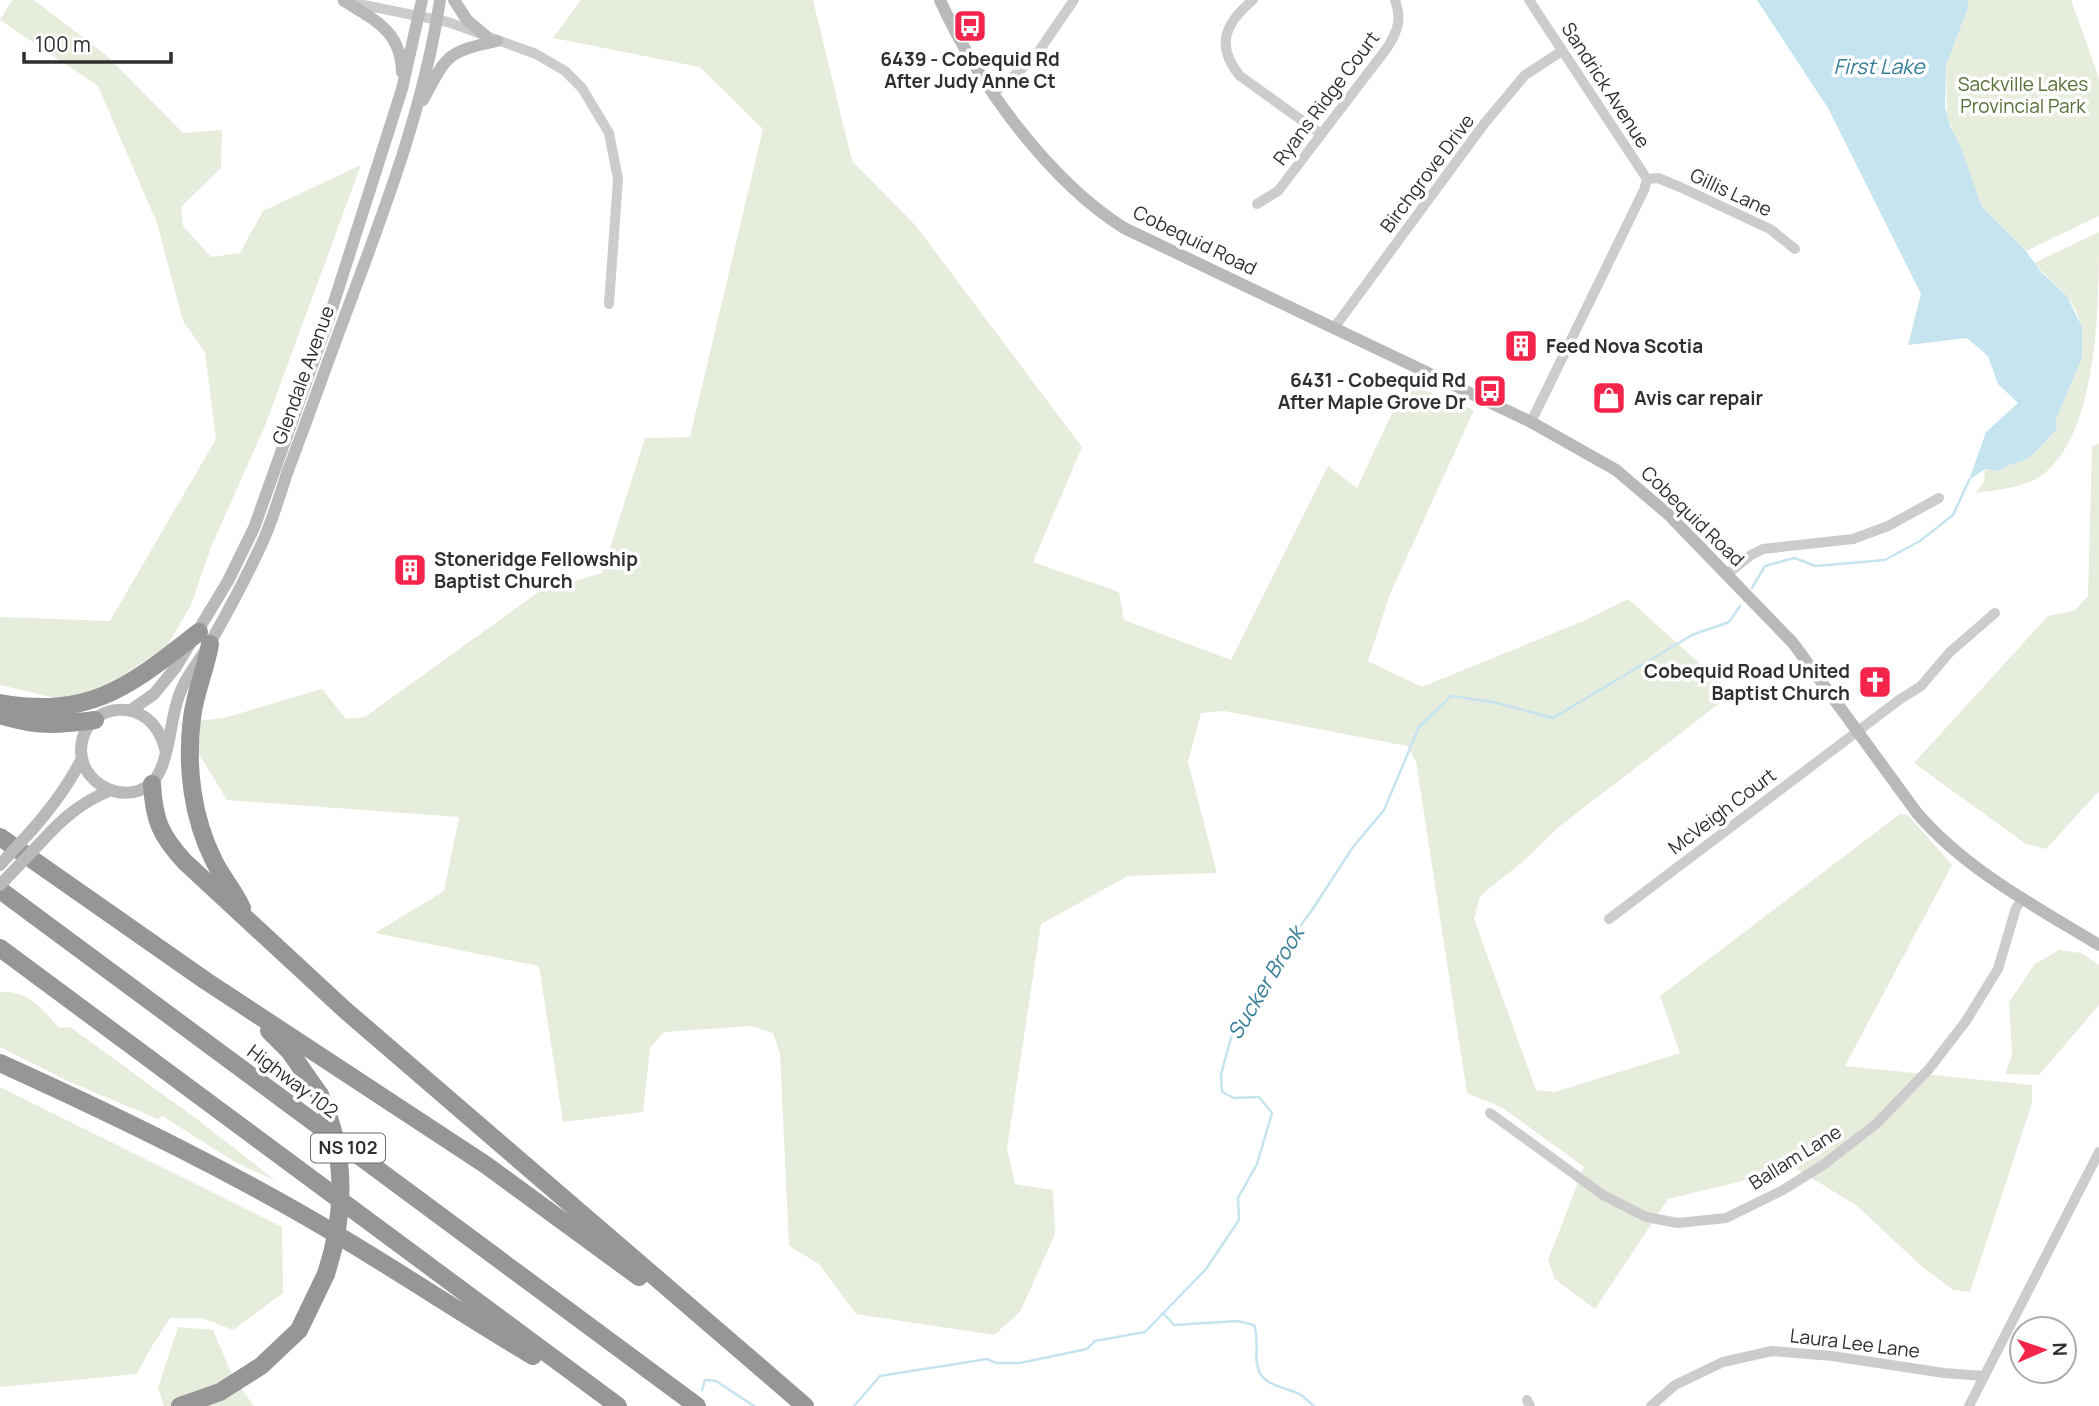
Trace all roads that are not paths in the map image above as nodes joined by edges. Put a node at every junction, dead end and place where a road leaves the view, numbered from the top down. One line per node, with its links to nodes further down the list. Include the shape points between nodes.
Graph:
1 (343, 0): 2 (main road); 11 (street); 15 (main road, via 390,33 400,53)
2 (352, 0)
3 (422, 0): 11 (main road, Glendale Avenue)
4 (440, 0): 12 (main road, Glendale Avenue)
5 (454, 0): 13 (main road, via 467,20)
6 (940, 0): 16 (main road, Cobequid Road)
7 (1074, 0): 16 (street, via 1034,58)
8 (1253, 0): 18 (street, via 1235,17 1226,37 1232,66)
9 (1395, 0): 18 (street, Ryans Ridge Court, via 1399,26 1394,38)
10 (1529, 0): 14 (street, Sandrick Avenue)
11 (418, 15): 12 (street); 15 (main road, Glendale Avenue)
12 (436, 19): 13 (street); 17 (main road, Glendale Avenue)
13 (492, 39): 17 (main road, via 453,53 440,67); 22 (street, via 536,54 565,71 582,88 609,133 618,179)
14 (1562, 51): 19 (street, Sandrick Avenue); 23 (street, Birchgrove Drive, via 1525,75 1484,124)
15 (402, 89): 28 (main road, Glendale Avenue, via 329,318 254,528)
16 (994, 93): 23 (main road, Cobequid Road, via 1049,163 1098,212)
17 (414, 116): 28 (main road, Glendale Avenue, via 264,537)
18 (1321, 134): 20 (street, Ryans Ridge Court, via 1278,191)
19 (1647, 178): 21 (street, Gillis Lane, via 1680,187 1770,229); 24 (street, Sandrick Avenue)
20 (1257, 204)
21 (1795, 250)
22 (608, 304)
23 (1334, 328): 24 (main road, Cobequid Road)
24 (1531, 422): 26 (main road, Cobequid Road, via 1616,470 1669,515)
25 (1939, 498): 26 (street, via 1853,539 1763,549)
26 (1726, 575): 33 (main road, Cobequid Road, via 1793,643)
27 (1995, 613): 33 (street, McVeigh Court, via 1913,692)
28 (204, 638): 29 (highway, via 121,688 80,704 46,708); 30 (main road, Glendale Avenue, via 154,694); 34 (main road, Glendale Avenue, via 183,686); 43 (highway, via 205,670 196,694 189,753 193,794 214,862)
29 (0, 703)
30 (131, 710): 32 (main road, Glendale Avenue, via 117,709); 34 (main road, via 155,723)
31 (0, 715): 32 (highway, via 27,724)
32 (94, 720): 35 (main road, via 84,735)
33 (1857, 731): 41 (main road, Cobequid Road, via 1938,838); 42 (street, McVeigh Court)
34 (165, 749): 36 (main road, Glendale Avenue)
35 (82, 758): 37 (main road, via 88,774); 39 (main road, bridge, via 53,807)
36 (152, 784): 37 (main road, via 136,791); 43 (highway, via 158,825 166,841)
37 (109, 791): 40 (main road, bridge, via 72,811)
38 (0, 837): 46 (highway)
39 (0, 865)
40 (0, 887): 54 (highway, Highway 102 / NS 102)
41 (2023, 898): 44 (main road, Cobequid Road); 48 (street, Ballam Lane, via 1998,969 1929,1069 1876,1124 1823,1165 1783,1191 1726,1218 1678,1223 1646,1217 1603,1195)
42 (1609, 919)
43 (248, 920): 50 (highway, via 345,1010)
44 (2099, 945)
45 (0, 948): 53 (highway, NS 102)
46 (206, 981): 50 (highway, via 486,1165); 52 (highway, bridge, via 290,1052 320,1096 335,1135 342,1188 335,1246 299,1330 261,1366 220,1392)
47 (0, 1063): 53 (highway, via 127,1121 348,1241)
48 (1490, 1112)
49 (2099, 1152): 51 (street)
50 (747, 1355): 55 (highway)
51 (1984, 1376): 56 (street, Laura Lee Lane, via 1772,1351 1723,1362 1675,1385); 57 (street)
52 (180, 1406)
53 (617, 1406)
54 (697, 1406)
55 (806, 1406)
56 (1651, 1406)
57 (1969, 1406)

